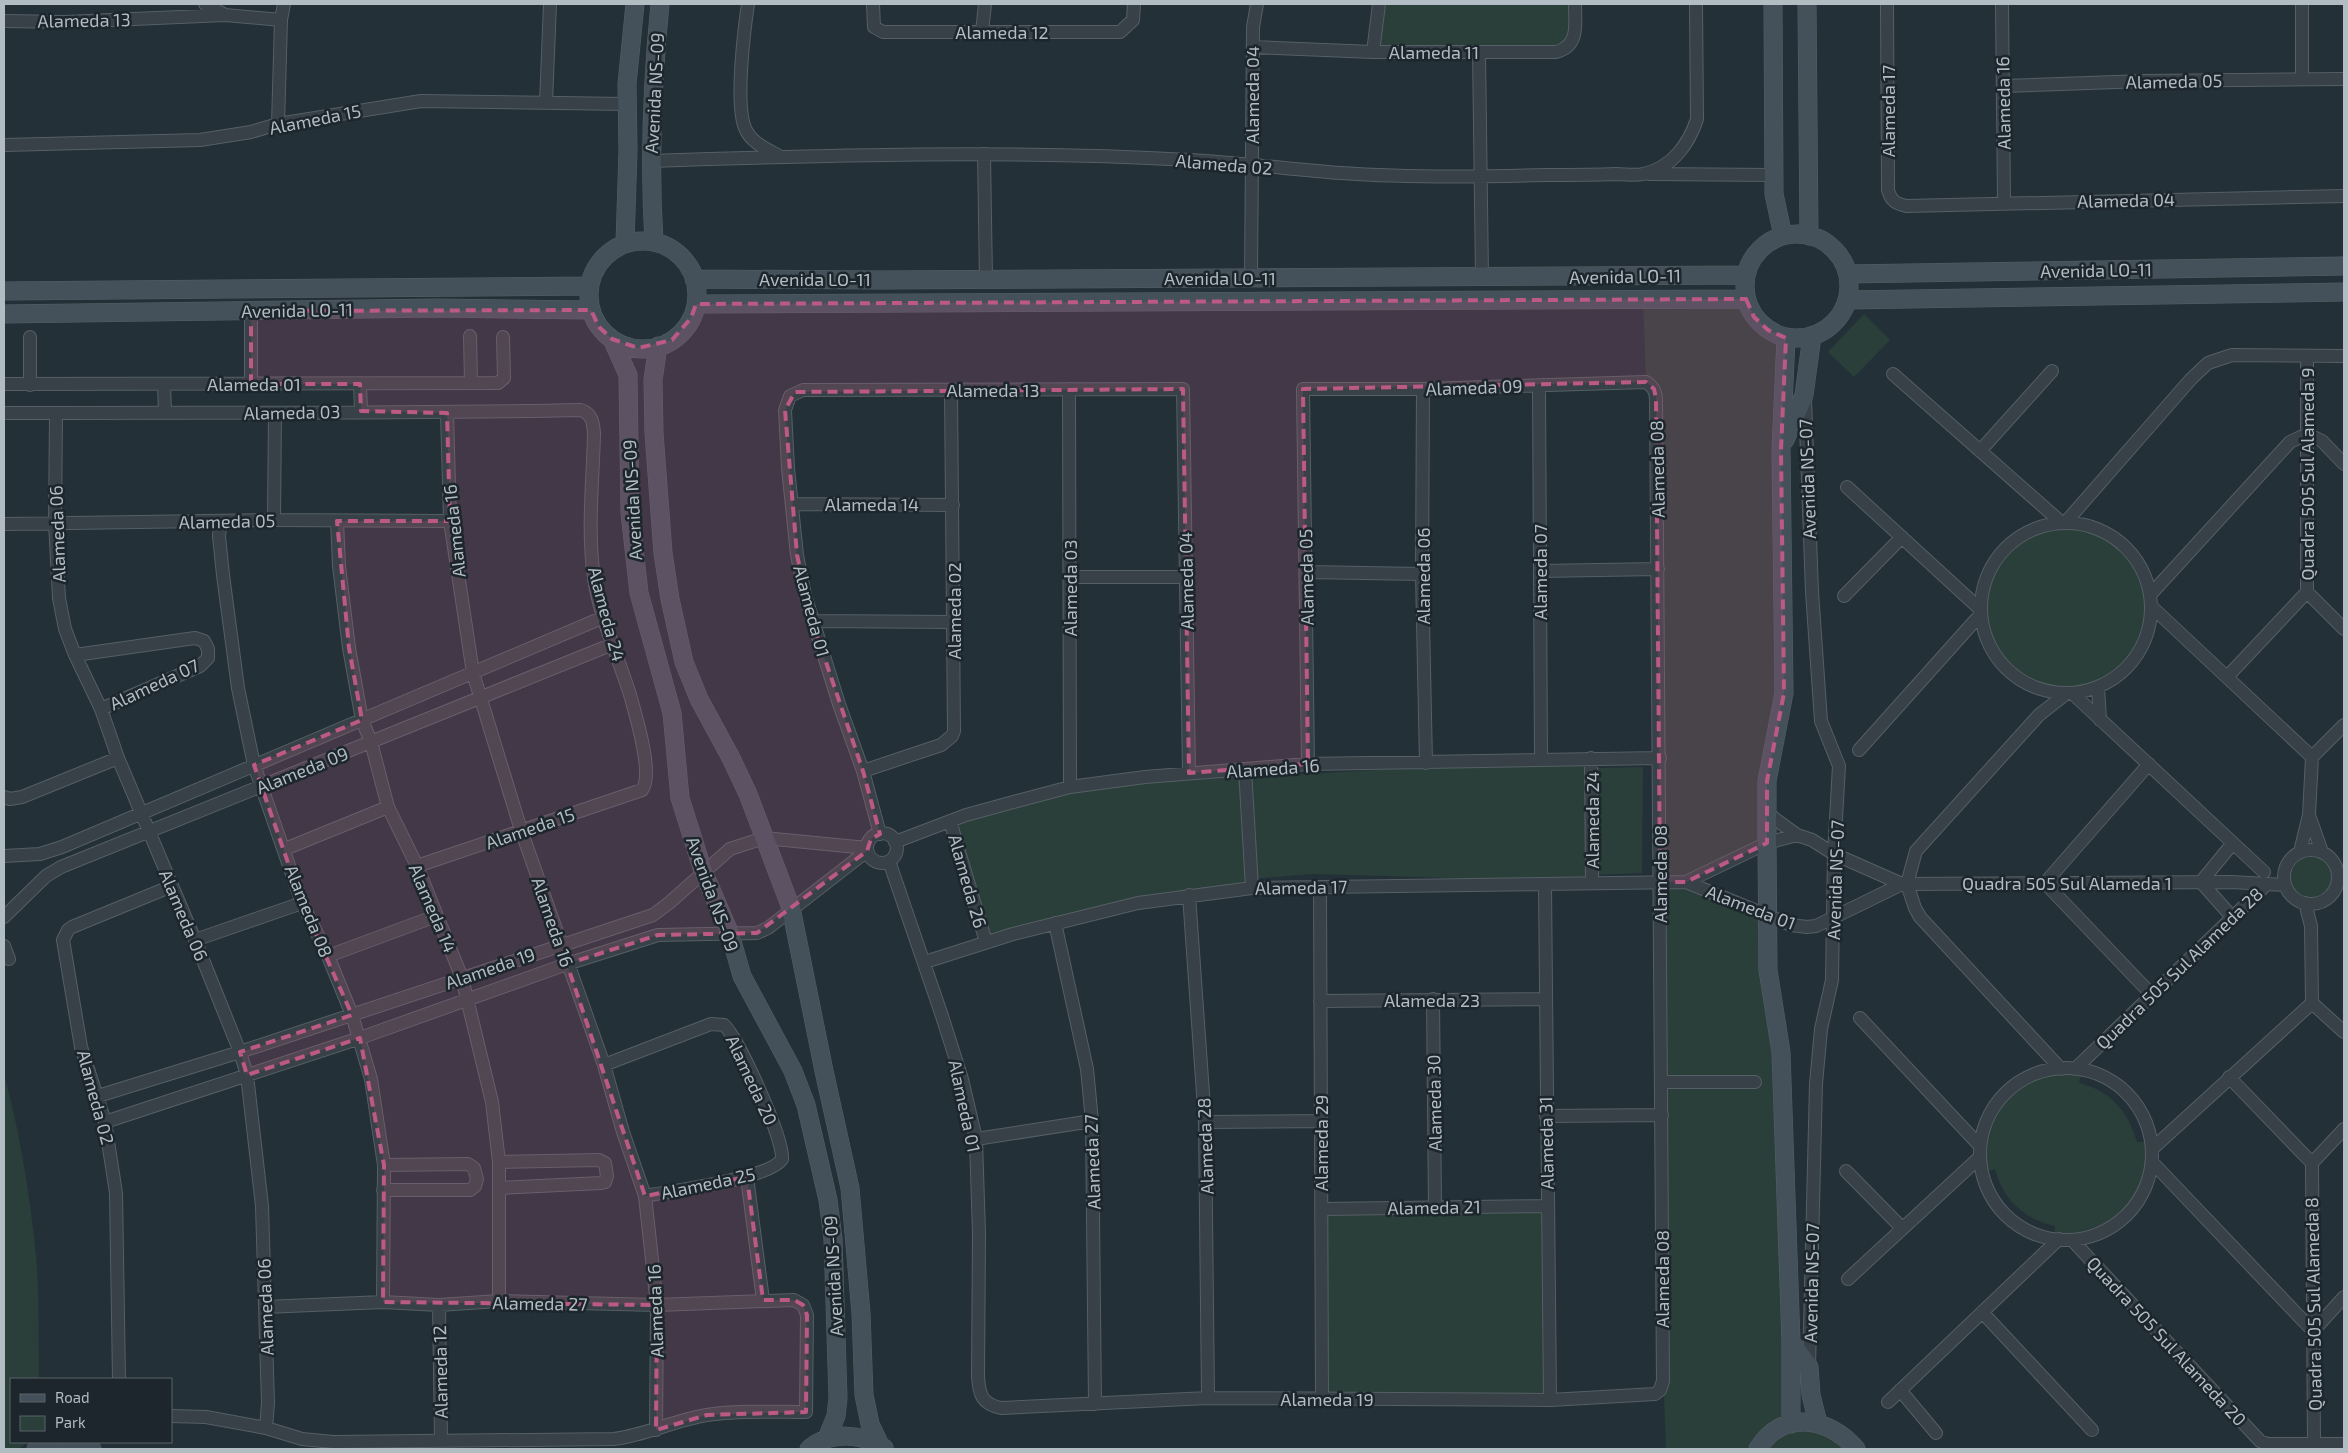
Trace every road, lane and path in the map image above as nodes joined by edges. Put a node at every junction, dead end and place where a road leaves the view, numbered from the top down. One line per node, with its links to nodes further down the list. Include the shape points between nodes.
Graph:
1 (205, 4): 19 (street, Alameda 13)
2 (284, 4): 20 (street)
3 (550, 4): 29 (street)
4 (635, 4): 30 (street, Avenida NS-09)
5 (660, 4): 35 (street, Avenida NS-09, via 651,104)
6 (748, 4): 34 (street, Alameda 02, via 741,113 751,137)
7 (873, 4): 22 (street, Alameda 12, via 874,27 882,32)
8 (985, 4): 22 (street)
9 (1134, 4): 22 (street, Alameda 12, via 1133,20 1120,32)
10 (1257, 4): 23 (street, Alameda 04)
11 (1379, 4): 24 (street)
12 (1575, 4): 25 (street, Alameda 11, via 1574,36 1563,50)
13 (1696, 4): 37 (street, Alameda 02, via 1697,119 1683,149 1673,159)
14 (1772, 4): 38 (street)
15 (1808, 4): 44 (street)
16 (1887, 4): 42 (street, Alameda 17, via 1888,190 1892,200)
17 (2002, 4): 28 (street, Alameda 16)
18 (2302, 4): 26 (street)
19 (225, 15): 20 (street, Alameda 13); 21 (street, Alameda 13, via 66,22)
20 (281, 20): 31 (street)
21 (4, 21)
22 (982, 32)
23 (1253, 46): 24 (street, Alameda 11); 36 (street, Alameda 04)
24 (1373, 52): 25 (street, Alameda 11)
25 (1479, 52): 39 (street)
26 (2302, 79): 27 (street, Alameda 05); 28 (street, Alameda 05)
27 (2344, 79)
28 (2004, 86): 41 (street, Alameda 16)
29 (546, 103): 30 (street, Alameda 15); 31 (street, Alameda 15, via 422,101)
30 (626, 104): 46 (street, Avenida NS-09)
31 (278, 124): 32 (street, Alameda 15, via 200,140)
32 (4, 145)
33 (984, 154): 34 (street, Alameda 02); 36 (street, Alameda 02, via 1138,157); 53 (street)
34 (781, 157): 35 (street)
35 (650, 161): 45 (street, Avenida NS-09)
36 (1252, 164): 39 (street, Alameda 02, via 1344,173); 51 (street, Alameda 04)
37 (1644, 174): 38 (street); 39 (street, Alameda 02)
38 (1774, 175): 43 (street, via 1774,194)
39 (1480, 176): 50 (street)
40 (2344, 196): 41 (street, Alameda 04)
41 (2004, 203): 42 (street, Alameda 04)
42 (1907, 206)
43 (1783, 236): 44 (street); 48 (street, via 1766,244 1753,258)
44 (1809, 236): 49 (street, via 1834,249)
45 (654, 242): 46 (street); 52 (street, via 672,249 686,262)
46 (625, 243): 54 (street, via 604,257 594,270)
47 (2344, 266): 49 (street, Avenida LO-11)
48 (1746, 274): 50 (street, Avenida LO-11); 57 (street)
49 (1848, 274): 58 (street)
50 (1482, 277): 51 (street, Avenida LO-11)
51 (1251, 278): 53 (street, Avenida LO-11)
52 (694, 279): 53 (street, Avenida LO-11); 59 (street)
53 (986, 279)
54 (589, 286): 55 (street, Avenida LO-11); 60 (street)
55 (4, 291)
56 (2344, 292): 58 (street, Avenida LO-11)
57 (1746, 299): 59 (street, Avenida LO-11); 67 (street, via 1754,317 1768,330)
58 (1848, 300): 64 (street, via 1841,315 1828,328)
59 (696, 304): 69 (street, via 683,331)
60 (591, 310): 61 (street, Avenida LO-11); 68 (street, via 599,327)
61 (251, 311): 62 (street, Avenida LO-11); 78 (street)
62 (4, 314)
63 (470, 336): 74 (street)
64 (1812, 336): 67 (street); 88 (street, Avenida NS-07)
65 (30, 337): 80 (street)
66 (503, 337): 74 (street, Alameda 01, via 504,378 498,383)
67 (1786, 338): 97 (street, Avenida NS-07)
68 (612, 339): 69 (street, via 638,348); 191 (street, Avenida NS-09, via 628,375 630,513 639,593 672,713 680,798)
69 (658, 346): 177 (street, Avenida NS-09, via 652,380 654,433 663,553 670,599 684,662 699,699 731,758)
70 (2307, 356): 71 (street); 96 (street, Quadra 505 Sul Alameda 9); 101 (street, via 2232,355 2208,363)
71 (2344, 356)
72 (2052, 371): 98 (street)
73 (1893, 374): 98 (street)
74 (471, 382): 79 (street, Alameda 01)
75 (1646, 382): 81 (street, Alameda 09); 115 (street, Alameda 08, via 1654,389 1656,398)
76 (7, 384): 80 (street, Alameda 01)
77 (164, 384): 78 (street, Alameda 01); 80 (street, Alameda 01); 92 (street)
78 (251, 384): 79 (street, Alameda 01)
79 (360, 384): 90 (street)
80 (30, 385)
81 (1539, 386): 85 (street, Alameda 09); 116 (street, Alameda 07)
82 (1069, 389): 83 (street, Alameda 13); 87 (street, Alameda 13); 120 (street, Alameda 03)
83 (1183, 389): 121 (street, Alameda 04)
84 (1303, 389): 85 (street, Alameda 09); 117 (street, Alameda 05)
85 (1423, 389): 118 (street, Alameda 06)
86 (803, 390): 87 (street, Alameda 13); 103 (street, Alameda 01, via 790,396 785,410)
87 (951, 390): 104 (street, Alameda 02)
88 (1804, 395): 97 (street, Avenida NS-07); 185 (street, Avenida NS-07, via 1821,721 1839,766)
89 (581, 410): 94 (street, Alameda 03); 129 (street, Alameda 24, via 589,415 593,424 592,560)
90 (361, 411): 93 (street, Alameda 03); 94 (street, Alameda 03)
91 (56, 413): 92 (street, Alameda 03); 95 (street, Alameda 03); 109 (street, Alameda 06)
92 (166, 413): 93 (street, Alameda 03)
93 (275, 413): 106 (street)
94 (447, 413): 108 (street, Alameda 16)
95 (4, 414)
96 (2307, 434): 99 (street, via 2322,441); 119 (street, via 2290,442); 125 (street, Quadra 505 Sul Alameda 9)
97 (1781, 450): 170 (street, Avenida NS-07, via 1784,693 1767,781)
98 (1980, 451): 102 (street)
99 (2344, 464)
100 (1847, 487): 114 (street)
101 (2089, 497): 110 (street); 112 (street)
102 (2034, 499): 110 (street); 113 (street)
103 (792, 504): 104 (street, Alameda 14); 130 (street, Alameda 01, via 797,555)
104 (953, 505): 131 (street, Alameda 02)
105 (221, 520): 106 (street, Alameda 05); 109 (street, Alameda 05); 160 (street, Alameda 08, via 223,575 238,688)
106 (274, 520): 107 (street, Alameda 05)
107 (337, 521): 108 (street, Alameda 05); 147 (street, Alameda 14, via 339,566)
108 (450, 521): 139 (street, Alameda 16)
109 (55, 523): 111 (street, Alameda 05); 138 (street, Alameda 06, via 61,614)
110 (2064, 523): 112 (street); 113 (street)
111 (4, 524)
112 (2087, 525): 122 (street, via 2124,545 2138,561)
113 (2040, 527): 124 (street, via 2024,534 1998,556)
114 (1902, 537): 123 (street); 126 (street)
115 (1658, 569): 116 (street); 155 (street, Alameda 08)
116 (1540, 571): 156 (street, Alameda 07)
117 (1306, 572): 118 (street); 158 (street, Alameda 05)
118 (1422, 574): 157 (street, Alameda 06)
119 (2167, 576): 122 (street); 127 (street)
120 (1070, 577): 121 (street); 165 (street, Alameda 03)
121 (1186, 577): 163 (street, Alameda 04)
122 (2147, 580): 127 (street)
123 (1952, 583): 124 (street); 128 (street)
124 (1983, 587): 128 (street)
125 (2307, 592): 134 (street); 140 (street)
126 (1844, 596)
127 (2151, 601): 132 (street); 133 (street)
128 (1980, 612): 135 (street); 137 (street)
129 (604, 617): 136 (street, Alameda 24); 139 (street, Alameda 09)
130 (812, 621): 131 (street); 162 (street, Alameda 01)
131 (954, 622): 162 (street, Alameda 02, via 952,736 941,745)
132 (2149, 627): 133 (street); 141 (street, via 2131,663)
133 (2175, 628): 140 (street)
134 (2344, 629)
135 (1984, 634): 137 (street, via 1969,637); 142 (street, via 1997,659 2018,678)
136 (613, 644): 144 (street, Alameda 09); 166 (street, Alameda 24, via 634,708 646,766 647,781)
137 (1955, 646): 151 (street)
138 (75, 655): 145 (street, Alameda 06); 145 (street, Alameda 07, via 195,638 204,641 209,655 200,666)
139 (473, 672): 144 (street, Alameda 16); 147 (street, Alameda 09)
140 (2227, 677): 152 (street)
141 (2098, 687): 143 (street); 148 (street)
142 (2044, 690): 143 (street); 146 (street)
143 (2069, 693): 146 (street); 148 (street)
144 (481, 698): 150 (street, Alameda 09); 173 (street, Alameda 16)
145 (101, 709): 153 (street, Alameda 06)
146 (2040, 715): 198 (street, via 1916,851)
147 (362, 720): 150 (street, Alameda 14); 160 (street, Alameda 09)
148 (2100, 720): 159 (street)
149 (2344, 725): 152 (street)
150 (371, 742): 164 (street, Alameda 09); 168 (street, Alameda 14)
151 (1859, 750)
152 (2312, 757): 171 (street)
153 (118, 758): 167 (street, via 22,797); 169 (street, Alameda 06)
154 (1591, 758): 155 (street, Alameda 16); 156 (street, Alameda 16); 193 (street, Alameda 24)
155 (1660, 758): 194 (street, Alameda 08)
156 (1541, 759): 157 (street, Alameda 16)
157 (1426, 763): 158 (street, Alameda 16)
158 (1308, 764): 161 (street, Alameda 16)
159 (2148, 764): 180 (street); 197 (street)
160 (254, 765): 164 (street, Alameda 08); 169 (street, Alameda 09)
161 (1245, 769): 163 (street, Alameda 16); 204 (street)
162 (863, 771): 175 (street, Alameda 01)
163 (1189, 773): 165 (street, Alameda 16)
164 (262, 786): 174 (street, Alameda 09); 181 (street, Alameda 08)
165 (1070, 787): 172 (street, Alameda 16)
166 (642, 790): 173 (street, Alameda 15)
167 (4, 797)
168 (388, 807): 181 (street); 189 (street, Alameda 14)
169 (142, 812): 174 (street, Alameda 06); 186 (street, Alameda 09, via 51,851)
170 (1767, 813): 176 (street); 179 (street, Avenida NS-07)
171 (2309, 816): 183 (street); 184 (street)
172 (950, 821): 178 (street, Alameda 16); 219 (street, Alameda 26)
173 (521, 830): 189 (street, Alameda 15); 220 (street, Alameda 16)
174 (150, 832): 202 (street, Alameda 06); 212 (street, Alameda 09, via 52,871)
175 (880, 834): 178 (street, via 891,837); 182 (street, via 871,838)
176 (1797, 835): 179 (street, Alameda 01); 185 (street)
177 (764, 838): 182 (street, Alameda 19); 191 (street, Alameda 19, via 730,849); 209 (street, Avenida NS-09)
178 (895, 842): 187 (street, via 896,853)
179 (1767, 842): 195 (street, Alameda 01); 211 (street, Avenida NS-07)
180 (2233, 843): 192 (street); 196 (street)
181 (285, 849): 207 (street, Alameda 08)
182 (867, 850): 187 (street, via 876,862); 209 (street, Alameda 19)
183 (2300, 852): 184 (street); 190 (street)
184 (2322, 852): 188 (street)
185 (1834, 854): 198 (street); 213 (street, Avenida NS-07)
186 (4, 856)
187 (889, 861): 224 (street, Alameda 01)
188 (2339, 865): 199 (street)
189 (417, 866): 210 (street, Alameda 14)
190 (2285, 868): 192 (street); 201 (street)
191 (703, 871): 217 (street, Avenida NS-09); 220 (street, Alameda 19, via 653,915)
192 (2266, 878): 196 (street, Quadra 505 Sul Alameda 1); 201 (street); 214 (street, Quadra 505 Sul Alameda 28)
193 (1592, 882): 194 (street, Alameda 17); 200 (street, Alameda 17)
194 (1660, 882): 195 (street, Alameda 17); 247 (street, Alameda 08)
195 (1686, 882): 211 (street, Alameda 01)
196 (2201, 882): 197 (street, Quadra 505 Sul Alameda 1); 214 (street)
197 (2045, 883): 198 (street, Quadra 505 Sul Alameda 1); 227 (street)
198 (1905, 884): 213 (street, Alameda 01); 237 (street, via 1920,917)
199 (2340, 884): 206 (street)
200 (1545, 885): 203 (street, Alameda 17); 229 (street, Alameda 31)
201 (2285, 885): 208 (street, via 2295,898)
202 (172, 886): 218 (street, Alameda 06); 249 (street, Alameda 02, via 72,927 65,935 64,947 81,1048)
203 (1320, 887): 204 (street, Alameda 17); 231 (street, Alameda 29)
204 (1252, 888): 205 (street, Alameda 17)
205 (1189, 895): 215 (street, Alameda 17, via 1138,903); 255 (street, Alameda 28)
206 (2322, 901): 208 (street); 216 (street)
207 (302, 903): 218 (street); 222 (street, Alameda 08)
208 (2305, 903): 216 (street)
209 (791, 908): 217 (street, Alameda 19, via 757,933); 322 (street, Avenida NS-09, via 850,1188 861,1313 864,1395 870,1424)
210 (436, 916): 222 (street); 226 (street, Alameda 14)
211 (1768, 916): 213 (street, Alameda 01, via 1806,928); 297 (street, Avenida NS-07, via 1768,970 1781,1052)
212 (4, 917)
213 (1833, 917): 298 (street, Avenida NS-07, via 1832,980 1821,1029 1816,1084)
214 (2232, 917): 227 (street, Quadra 505 Sul Alameda 28)
215 (1055, 923): 219 (street, Alameda 17); 252 (street, Alameda 27, via 1084,1051)
216 (2311, 926): 232 (street)
217 (730, 934): 225 (street, Alameda 19, via 658,935); 315 (street, Avenida NS-09, via 742,976 793,1071 806,1105 828,1200 833,1239 838,1398 836,1416)
218 (195, 940): 238 (street, Alameda 06)
219 (986, 942): 224 (street, Alameda 17)
220 (560, 945): 225 (street, Alameda 16); 226 (street, Alameda 19)
221 (4, 946): 223 (street)
222 (328, 956): 233 (street, Alameda 08)
223 (9, 958)
224 (925, 962): 261 (street, Alameda 01, via 962,1079)
225 (567, 964): 228 (street, Alameda 19); 240 (street, Alameda 16)
226 (462, 978): 228 (street, Alameda 14); 233 (street, Alameda 19)
227 (2152, 995): 239 (street, Quadra 505 Sul Alameda 28)
228 (468, 998): 236 (street, Alameda 19); 264 (street, Alameda 14, via 492,1102)
229 (1544, 999): 230 (street, Alameda 23); 251 (street, Alameda 31)
230 (1433, 1000): 231 (street, Alameda 23); 277 (street, Alameda 30)
231 (1320, 1001): 253 (street, Alameda 29)
232 (2312, 1003): 235 (street); 246 (street)
233 (352, 1015): 236 (street, Alameda 08); 238 (street, Alameda 19)
234 (1860, 1018): 256 (street)
235 (2344, 1032)
236 (360, 1038): 245 (street, Alameda 19); 266 (street, Alameda 08, via 371,1080)
237 (2044, 1051): 241 (street); 243 (street)
238 (240, 1052): 245 (street, Alameda 06); 249 (street, Alameda 19)
239 (2091, 1052): 242 (street, Quadra 505 Sul Alameda 28); 244 (street, Quadra 505 Sul Alameda 28)
240 (604, 1066): 267 (street, Alameda 20, via 711,1024 724,1025 750,1071 780,1145 782,1159); 276 (street, Alameda 16)
241 (2061, 1069): 242 (street); 243 (street)
242 (2075, 1069): 244 (street)
243 (2041, 1072): 258 (street, via 2005,1094 1992,1110)
244 (2096, 1074): 257 (street, via 2128,1095)
245 (247, 1076): 254 (street, Alameda 19); 294 (street, Alameda 06, via 262,1206)
246 (2229, 1077): 260 (street); 265 (street)
247 (1661, 1082): 248 (street); 250 (street, Alameda 08)
248 (1755, 1082)
249 (98, 1096): 254 (street, Alameda 02)
250 (1662, 1115): 251 (street); 299 (street, Alameda 08)
251 (1546, 1116): 278 (street, Alameda 31)
252 (1092, 1120): 261 (street); 307 (street, Alameda 27)
253 (1321, 1120): 255 (street); 279 (street, Alameda 29)
254 (105, 1122): 300 (street, Alameda 02, via 116,1193)
255 (1206, 1122): 303 (street, Alameda 28)
256 (1961, 1125): 258 (street); 262 (street)
257 (2147, 1126): 260 (street, via 2162,1132); 263 (street)
258 (1984, 1129): 262 (street)
259 (2344, 1129): 265 (street)
260 (2172, 1130): 263 (street)
261 (976, 1139): 301 (street, Alameda 01)
262 (1980, 1151): 269 (street); 270 (street)
263 (2152, 1155): 272 (street); 273 (street)
264 (499, 1162): 274 (street, Alameda 14); 274 (street, via 598,1160 605,1163 607,1176 601,1183)
265 (2312, 1164): 296 (street, Quadra 505 Sul Alameda 8)
266 (384, 1165): 275 (street, Alameda 08); 275 (street, via 468,1164 474,1168 477,1179 476,1186 470,1190)
267 (771, 1169): 271 (street, Alameda 25)
268 (1846, 1171): 280 (street)
269 (1982, 1175): 270 (street); 281 (street, via 1992,1198 2005,1215)
270 (1959, 1176): 280 (street)
271 (747, 1177): 276 (street, Alameda 25); 289 (street)
272 (2148, 1179): 273 (street, via 2158,1176); 282 (street, via 2140,1199 2126,1215)
273 (2168, 1179): 296 (street)
274 (499, 1188): 290 (street, Alameda 14)
275 (383, 1190): 291 (street, Alameda 08)
276 (645, 1196): 293 (street, Alameda 16)
277 (1435, 1206): 278 (street, Alameda 21); 279 (street, Alameda 21)
278 (1547, 1206): 305 (street, Alameda 31)
279 (1321, 1210): 304 (street, Alameda 29)
280 (1902, 1228): 287 (street)
281 (2037, 1235): 283 (street); 285 (street, via 2041,1248)
282 (2089, 1237): 284 (street); 286 (street)
283 (2058, 1240): 284 (street); 285 (street)
284 (2072, 1240): 286 (street, Quadra 505 Sul Alameda 20)
285 (2039, 1258): 295 (street)
286 (2092, 1261): 319 (street, Quadra 505 Sul Alameda 20, via 2262,1442)
287 (1848, 1279)
288 (2344, 1297): 296 (street)
289 (763, 1300): 293 (street, Alameda 27); 312 (street, Alameda 27, via 794,1300 803,1305 807,1315 806,1412 707,1415)
290 (499, 1301): 292 (street, Alameda 27); 293 (street, Alameda 27)
291 (383, 1302): 292 (street, Alameda 27); 294 (street, Alameda 27)
292 (439, 1305): 316 (street, Alameda 12)
293 (657, 1305): 312 (street, Alameda 16)
294 (265, 1307): 311 (street, Alameda 06)
295 (1982, 1312): 302 (street); 313 (street)
296 (2313, 1331): 319 (street, Quadra 505 Sul Alameda 8)
297 (1791, 1342): 298 (street, Avenida NS-07); 310 (street, Avenida NS-07)
298 (1809, 1366): 309 (street, Avenida NS-07, via 1811,1395)
299 (1662, 1369): 305 (street, Alameda 19, via 1662,1385 1655,1394)
300 (119, 1378)
301 (979, 1390): 307 (street, Alameda 19, via 987,1403 1001,1408)
302 (1900, 1390): 306 (street); 314 (street)
303 (1208, 1398): 304 (street, Alameda 19); 307 (street, Alameda 19)
304 (1322, 1399): 305 (street, Alameda 19)
305 (1550, 1400)
306 (1888, 1402)
307 (1095, 1404)
308 (172, 1416): 311 (street, via 206,1417)
309 (1818, 1423): 310 (street); 327 (street, via 1833,1428)
310 (1791, 1424): 323 (street, via 1768,1436)
311 (266, 1428): 321 (street, via 302,1439)
312 (656, 1430): 316 (street, via 614,1439)
313 (2092, 1430)
314 (1936, 1432)
315 (827, 1438): 322 (street, via 867,1438); 326 (street)
316 (440, 1440): 321 (street)
317 (49, 1443): 324 (street)
318 (78, 1443): 325 (street)
319 (2314, 1444): 320 (street)
320 (2344, 1444)
321 (426, 1446)
322 (883, 1447)
323 (1757, 1448)
324 (36, 1449)
325 (92, 1449)
326 (809, 1449)
327 (1856, 1449)

